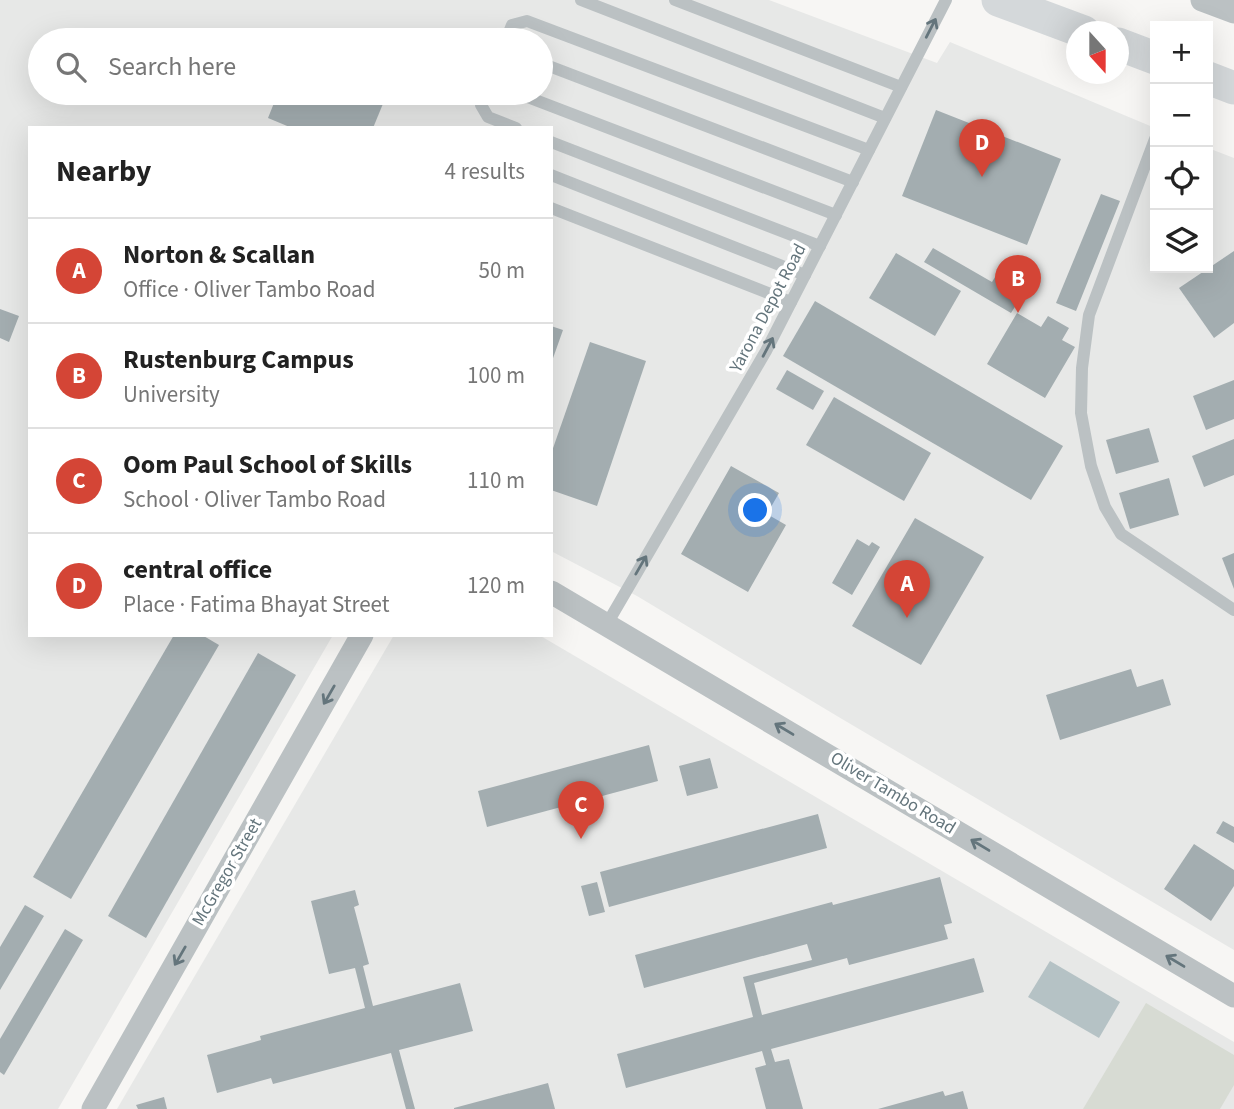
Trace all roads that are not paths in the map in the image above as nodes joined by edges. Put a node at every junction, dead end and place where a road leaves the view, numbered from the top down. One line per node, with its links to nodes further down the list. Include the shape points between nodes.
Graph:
1 (580, 0): 19 (lane)
2 (674, 0): 15 (lane)
3 (946, 0): 15 (lane, Yarona Depot Road, one-way to 3)
4 (998, 0): 7 (main road)
5 (1202, 0): 6 (street)
6 (1234, 12)
7 (1066, 25)
8 (511, 28): 9 (lane, via 527,21)
9 (546, 28)
10 (553, 31): 23 (lane)
11 (1129, 48): 12 (main road)
12 (1150, 56)
13 (553, 68): 25 (lane)
14 (1213, 80): 16 (main road)
15 (901, 87): 19 (lane, Yarona Depot Road)
16 (1234, 88)
17 (481, 105): 20 (lane, via 488,117)
18 (548, 105): 27 (lane)
19 (885, 118): 23 (lane, Yarona Depot Road)
20 (511, 126)
21 (553, 143): 28 (lane)
22 (1152, 147): 32 (lane, via 1089,315 1081,413 1091,466 1105,507 1122,534)
23 (869, 150): 25 (lane, Yarona Depot Road)
24 (553, 176): 29 (lane)
25 (853, 182): 27 (lane, Yarona Depot Road)
26 (553, 209): 30 (lane)
27 (836, 215): 28 (lane, Yarona Depot Road)
28 (820, 246): 29 (lane, Yarona Depot Road)
29 (805, 275): 30 (lane, Yarona Depot Road)
30 (791, 302): 33 (lane, Yarona Depot Road, one-way to 30)
31 (553, 593): 33 (street, Oliver Tambo Road)
32 (1234, 610)
33 (607, 624): 35 (street, Oliver Tambo Road, one-way to 33)
34 (361, 637): 36 (street, McGregor Street, one-way to 36)
35 (1234, 996)
36 (93, 1109)

